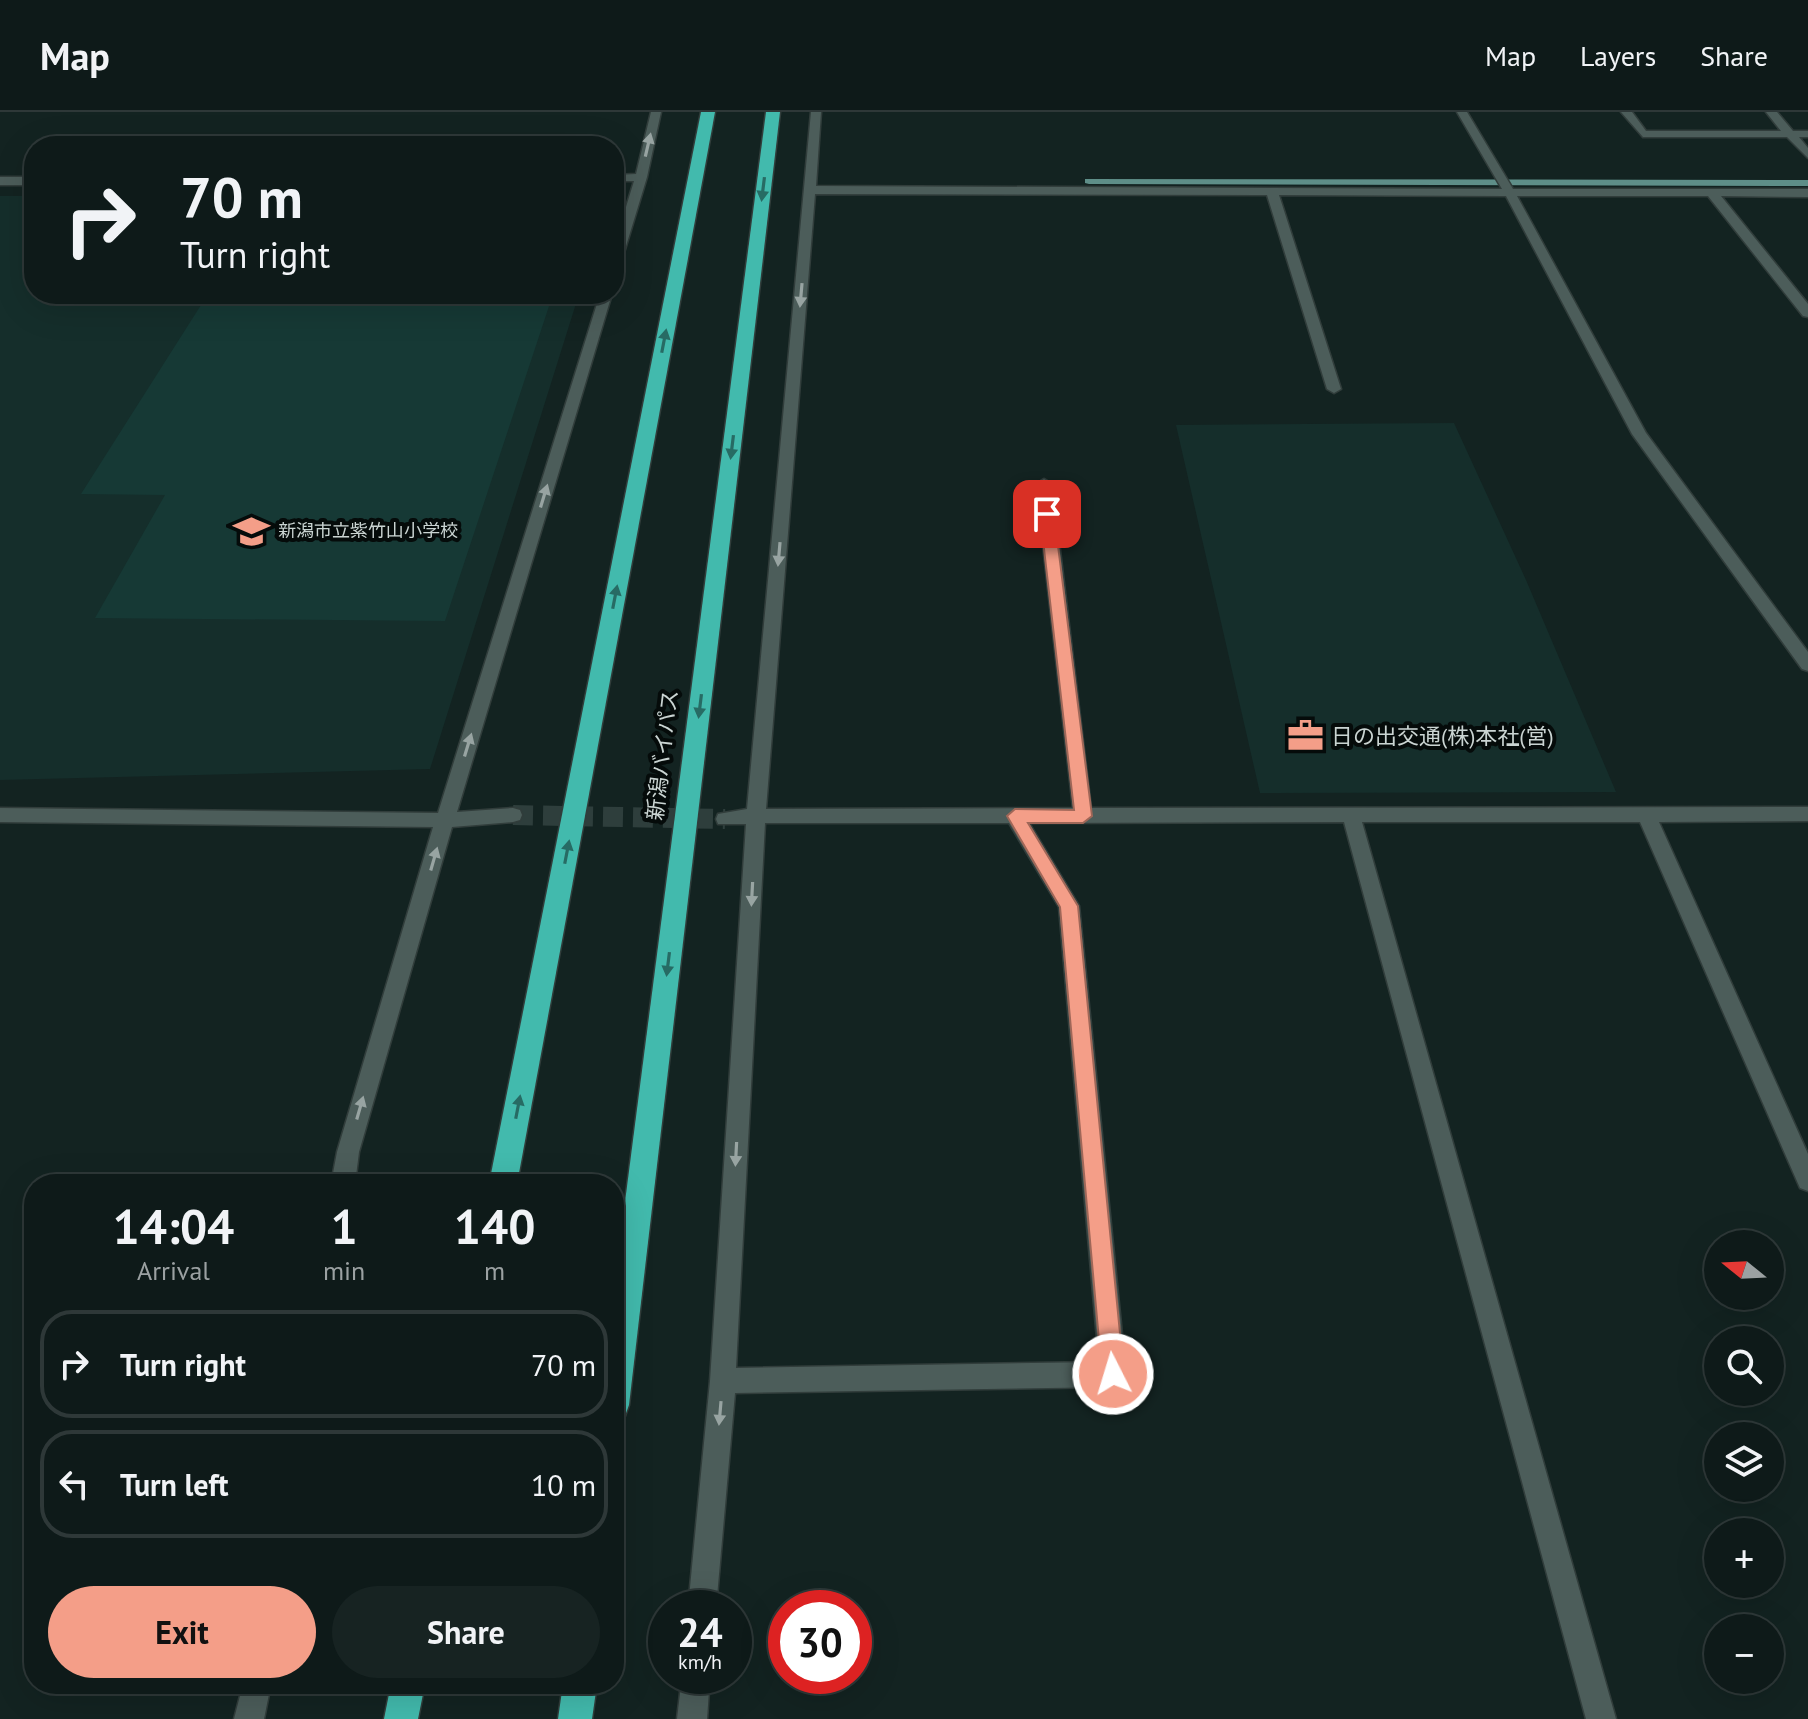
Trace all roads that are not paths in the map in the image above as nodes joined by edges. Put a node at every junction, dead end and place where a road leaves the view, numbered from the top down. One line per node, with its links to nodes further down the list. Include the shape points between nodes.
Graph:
1 (656, 112): 11 (street, one-way to 1)
2 (708, 112): 37 (highway, one-way to 2)
3 (773, 112): 39 (highway, 新潟バイパス, one-way to 39)
4 (816, 112): 15 (street)
5 (1462, 112): 17 (street)
6 (1626, 112): 8 (street, via 1643,134)
7 (1771, 112): 8 (street)
8 (1789, 134): 9 (street); 10 (street)
9 (1808, 134)
10 (1808, 155)
11 (641, 177): 12 (street); 20 (street)
12 (624, 178)
13 (0, 181): 14 (street)
14 (24, 181)
15 (810, 190): 16 (street); 31 (street, one-way to 31)
16 (1272, 191): 17 (street); 23 (street)
17 (1509, 191): 18 (street); 25 (street, via 1639,434)
18 (1712, 193): 19 (street); 22 (street)
19 (1808, 193)
20 (624, 233)
21 (603, 304): 35 (street, one-way to 21)
22 (1808, 313)
23 (1334, 389)
24 (1044, 484): 33 (street)
25 (1808, 665)
26 (1808, 814): 30 (street)
27 (0, 815): 35 (street)
28 (513, 815): 35 (street)
29 (1351, 815): 30 (street); 33 (street); 50 (street)
30 (1647, 815): 38 (street)
31 (756, 816): 32 (street); 34 (street); 40 (street, one-way to 40)
32 (1015, 816): 33 (street); 40 (street, via 1069,906 1113,1374)
33 (1083, 816)
34 (725, 819)
35 (445, 820): 36 (street, one-way to 35)
36 (345, 1174)
37 (505, 1174)
38 (1808, 1180)
39 (624, 1324)
40 (723, 1381): 41 (street, one-way to 41)
41 (704, 1590)
42 (255, 1694): 46 (street)
43 (406, 1694): 47 (highway)
44 (579, 1694): 48 (highway)
45 (694, 1694): 49 (street)
46 (249, 1719)
47 (401, 1719)
48 (575, 1719)
49 (692, 1719)
50 (1601, 1719)

